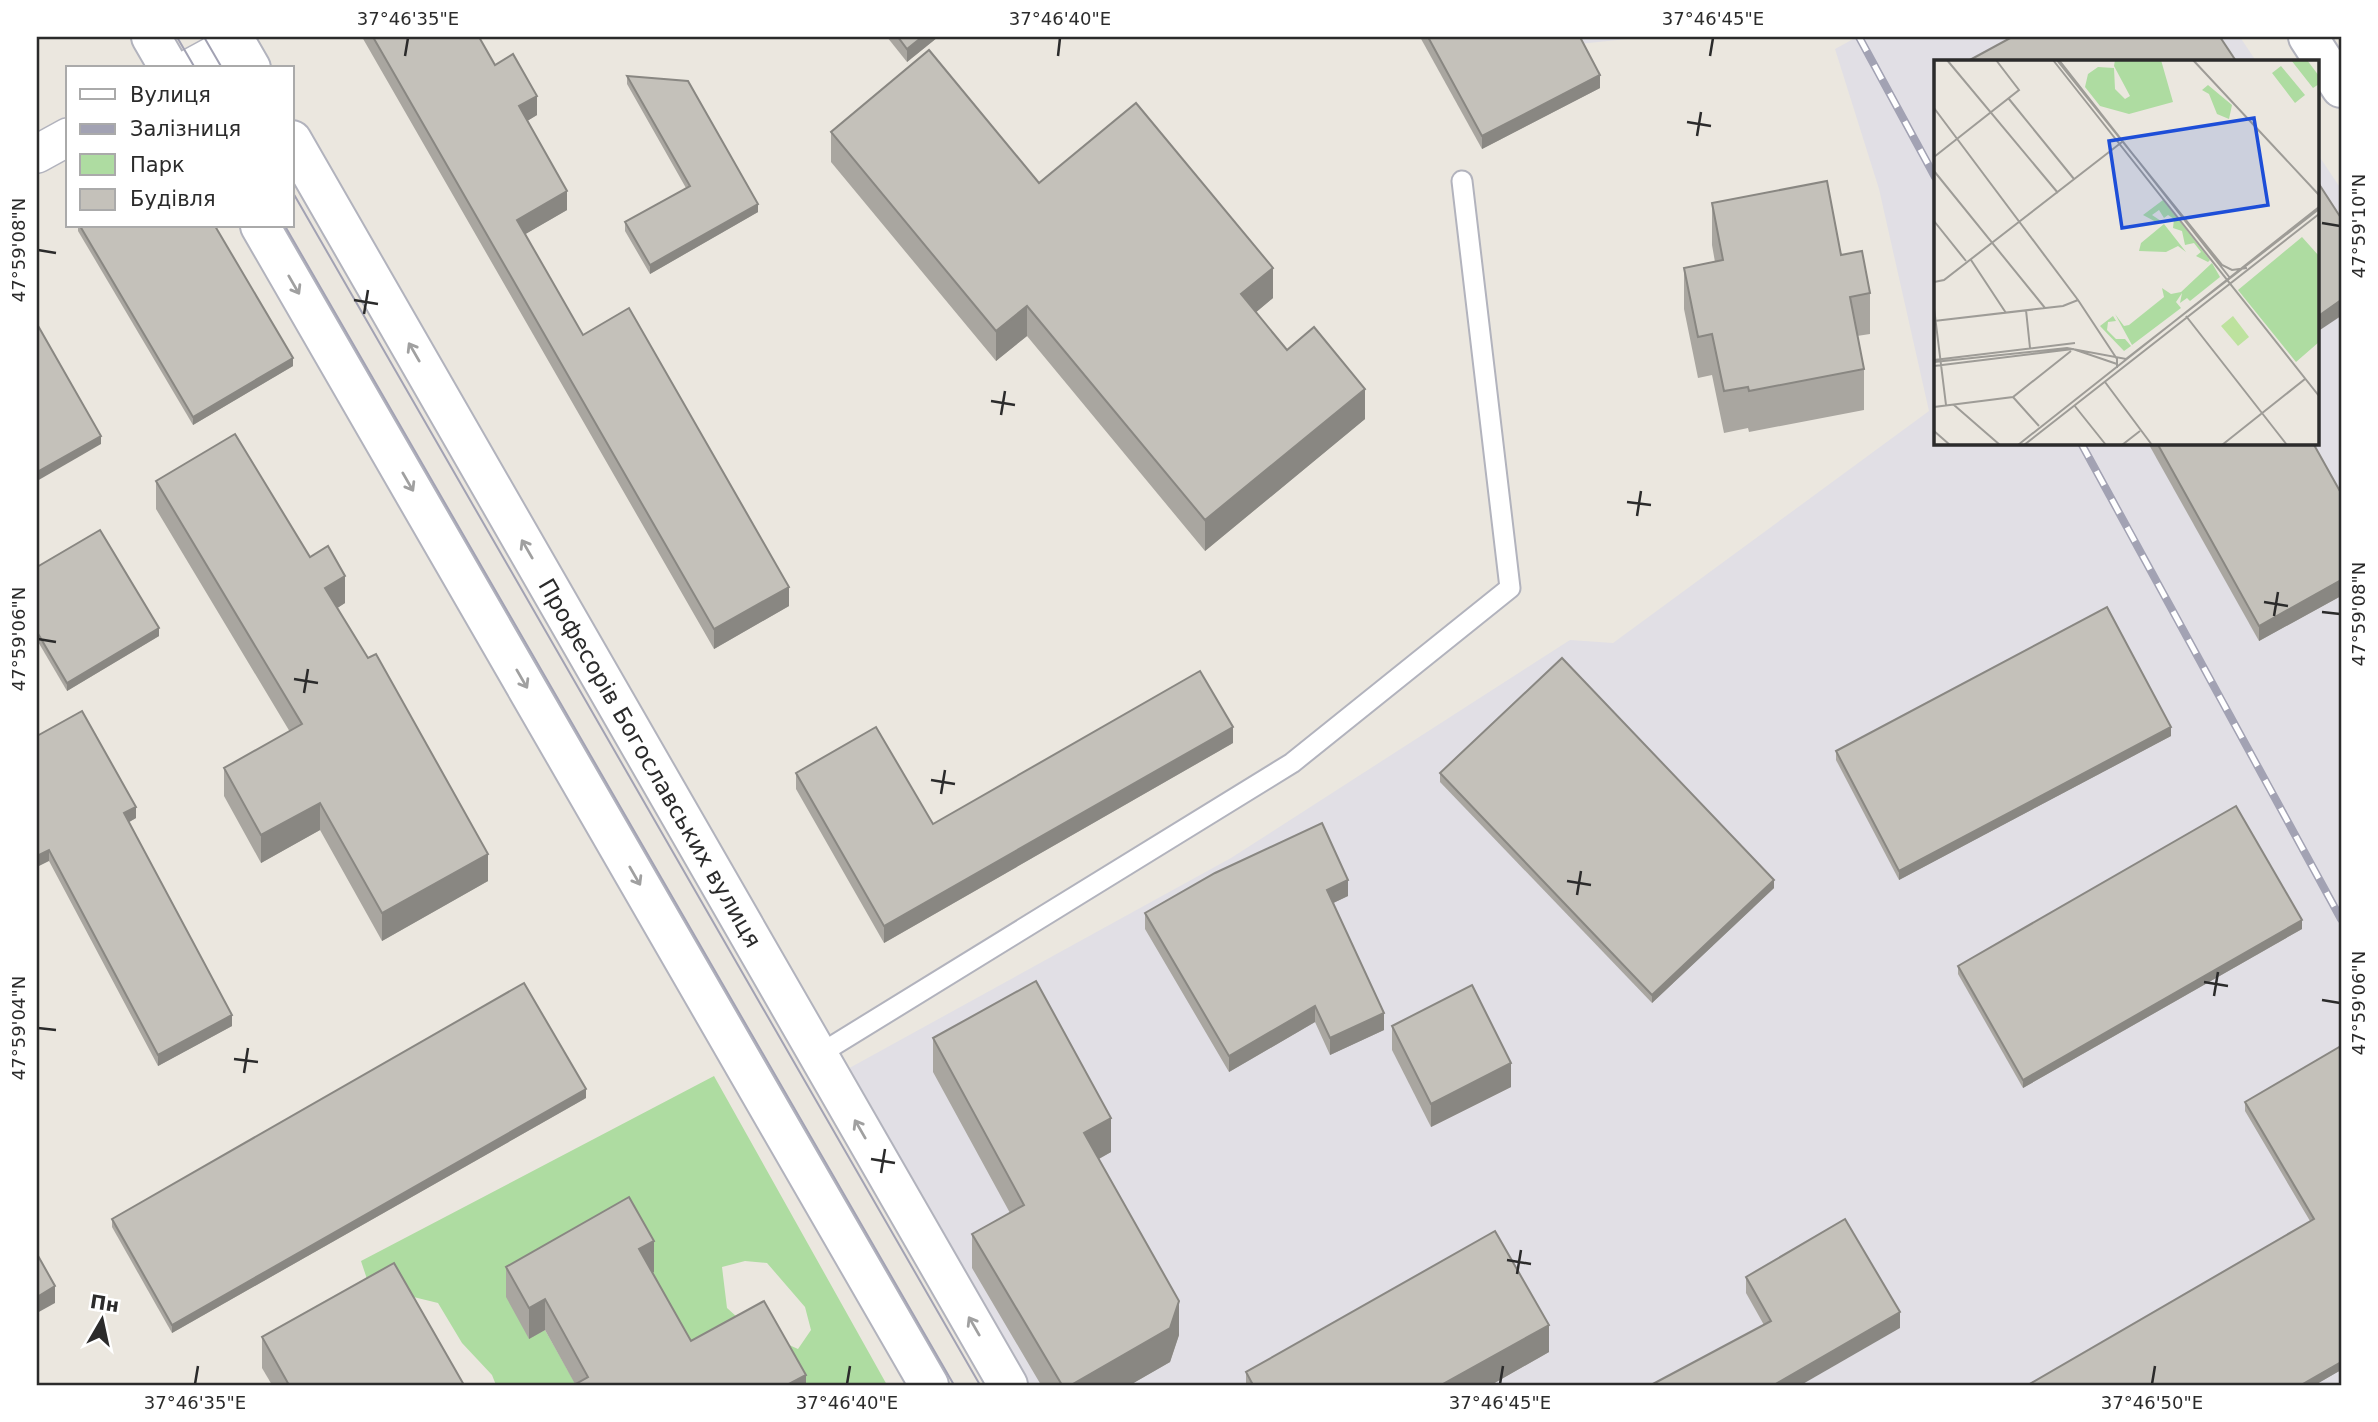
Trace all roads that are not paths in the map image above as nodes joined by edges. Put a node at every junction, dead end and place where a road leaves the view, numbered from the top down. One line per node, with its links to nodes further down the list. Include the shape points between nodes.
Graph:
1 (151, 37): 4 (street)
2 (2308, 37): 6 (street)
3 (240, 49): 5 (street)
4 (168, 66)
5 (195, 66)
6 (2341, 88)
7 (66, 138): 9 (street)
8 (294, 144): 12 (street, Професорів Богославських вулиця, one-way to 8)
9 (37, 154)
10 (1462, 181): 12 (lane, via 1510,588 1292,763)
11 (261, 228): 13 (street, one-way to 13)
12 (818, 1055): 14 (street, Професорів Богославських вулиця, one-way to 12)
13 (929, 1385)
14 (1007, 1385)

